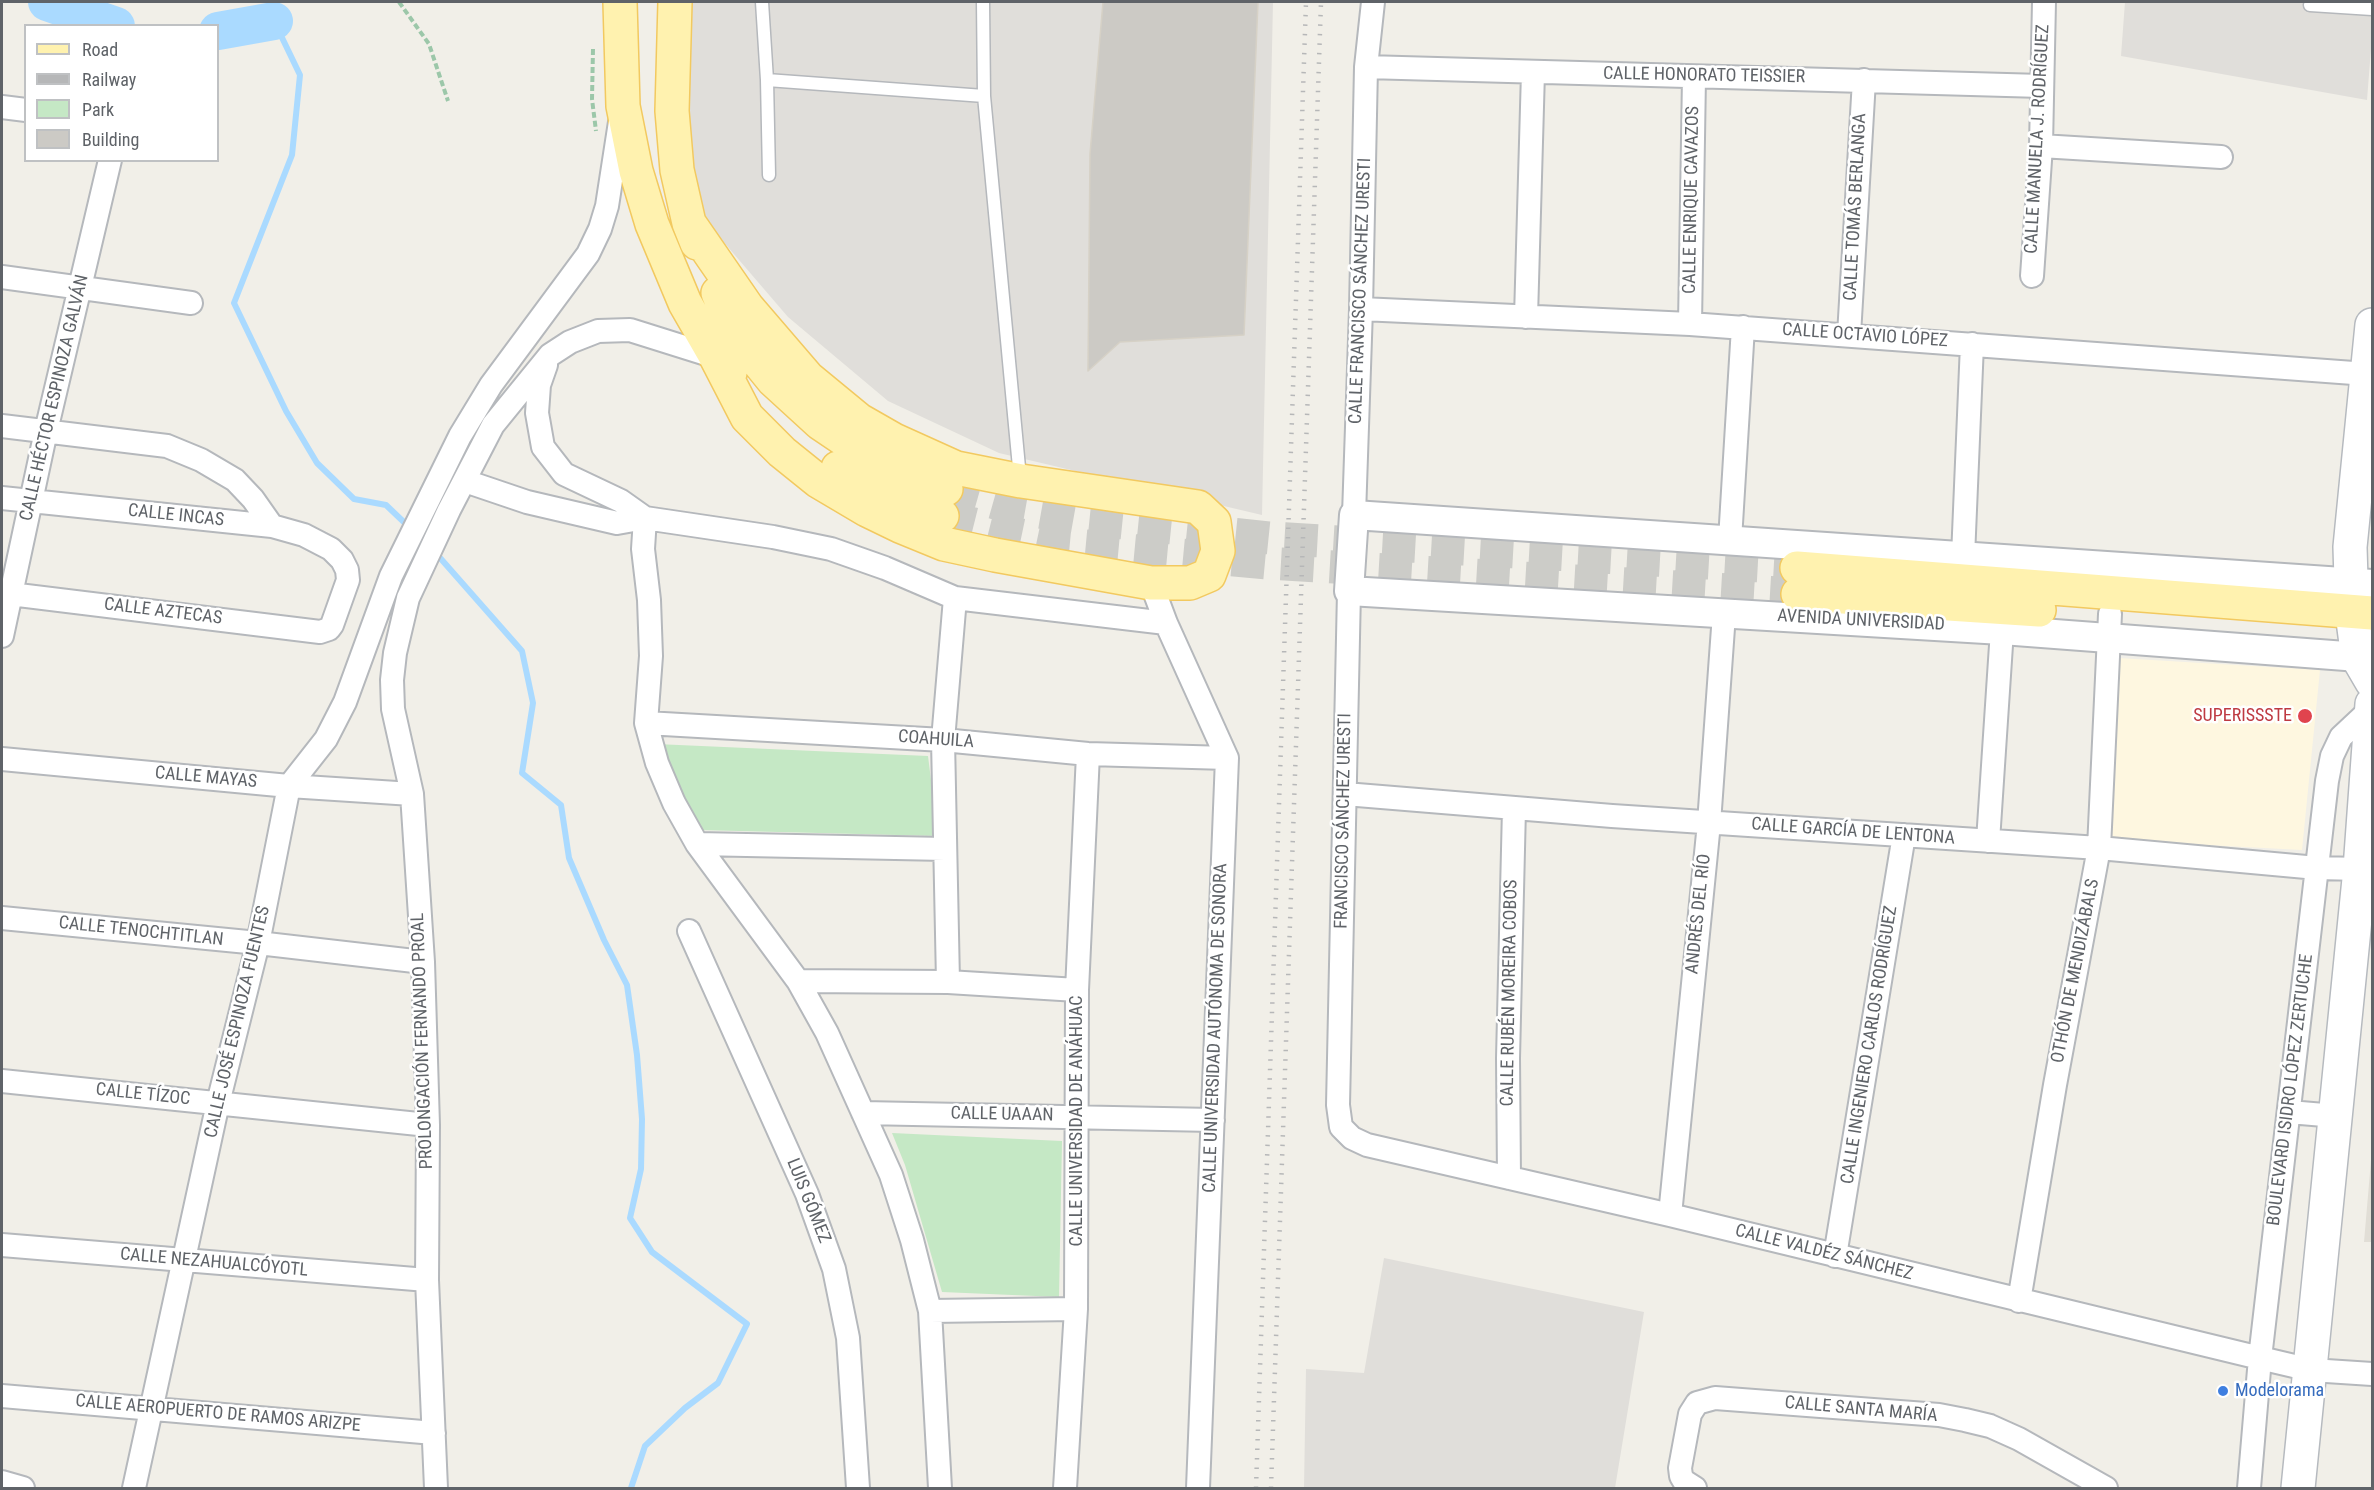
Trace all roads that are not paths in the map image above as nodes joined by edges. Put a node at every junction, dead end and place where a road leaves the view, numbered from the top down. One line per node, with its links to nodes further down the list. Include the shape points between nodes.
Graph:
1 (620, 2): 16 (main road)
2 (675, 2): 23 (main road, via 672,111 677,170)
3 (762, 2): 12 (lane)
4 (983, 2): 15 (lane)
5 (1373, 2): 9 (street, CALLE FRANCISCO SÁNCHEZ URESTI)
6 (2044, 2): 14 (street, CALLE MANUELA J. RODRÍGUEZ)
7 (2310, 5): 8 (lane)
8 (2373, 9)
9 (1366, 67): 10 (street, CALLE HONORATO TEISSIER); 28 (street, CALLE FRANCISCO SÁNCHEZ URESTI)
10 (1533, 72): 11 (street, CALLE HONORATO TEISSIER); 29 (street)
11 (1694, 77): 13 (street, CALLE HONORATO TEISSIER); 30 (street, CALLE ENRIQUE CAVAZOS)
12 (767, 80): 15 (lane); 22 (lane)
13 (1864, 80): 14 (street, CALLE HONORATO TEISSIER); 33 (street, CALLE TOMÁS BERLANGA)
14 (2042, 86): 19 (street, CALLE MANUELA J. RODRÍGUEZ)
15 (984, 96): 41 (lane)
16 (623, 106): 36 (main road, via 652,224 685,303); 66 (street, CALLE JOSÉ ESPINOZA FUENTES, via 607,206 588,254 491,386 460,436 392,576 345,702 326,739)
17 (2, 107): 18 (street)
18 (24, 110)
19 (2041, 146): 20 (street); 24 (street, CALLE MANUELA J. RODRÍGUEZ)
20 (2221, 157)
21 (110, 162): 26 (street, CALLE HÉCTOR ESPINOZA GALVÁN)
22 (769, 174)
23 (689, 223): 36 (main road, via 727,314 773,380 820,423 944,503 906,503 823,458 780,423); 41 (main road, via 747,307 808,378 859,420 956,468)
24 (2031, 276)
25 (2, 277): 26 (street)
26 (81, 288): 27 (street); 39 (street, CALLE HÉCTOR ESPINOZA GALVÁN)
27 (191, 303)
28 (1361, 309): 29 (street, CALLE OCTAVIO LÓPEZ); 44 (street, CALLE FRANCISCO SÁNCHEZ URESTI)
29 (1526, 317): 30 (street, CALLE OCTAVIO LÓPEZ)
30 (1690, 324): 32 (street, CALLE OCTAVIO LÓPEZ)
31 (2373, 325): 37 (main road)
32 (1743, 327): 33 (street, CALLE OCTAVIO LÓPEZ); 47 (street)
33 (1849, 335): 34 (street, CALLE OCTAVIO LÓPEZ)
34 (1972, 344): 37 (street, CALLE OCTAVIO LÓPEZ); 48 (street)
35 (550, 355): 36 (street, PROLONGACIÓN FERNANDO PROAL, via 598,331 630,330); 40 (street, PROLONGACIÓN FERNANDO PROAL, via 492,424); 45 (street, via 538,385 537,412 543,447 564,474 621,501)
36 (716, 357): 49 (main road, via 739,404 756,427 818,481 867,510 944,544)
37 (2367, 374): 56 (main road, via 2350,547)
38 (2, 426): 39 (street)
39 (46, 431): 43 (street, CALLE HÉCTOR ESPINOZA GALVÁN); 46 (street, via 175,449 235,480)
40 (465, 481): 45 (street, via 527,502 616,523); 67 (street, PROLONGACIÓN FERNANDO PROAL, via 408,598 394,653 393,709)
41 (1021, 481): 49 (main road, via 1198,507 1214,522 1218,551 1209,575 1190,584)
42 (2, 498): 43 (street, CALLE INCAS)
43 (31, 501): 46 (street, CALLE INCAS); 51 (street, CALLE HÉCTOR ESPINOZA GALVÁN)
44 (1354, 515): 47 (street); 50 (street, FRANCISCO SÁNCHEZ URESTI)
45 (645, 518): 52 (street, via 831,549); 61 (street, via 651,656)
46 (272, 526): 58 (street, CALLE INCAS, via 331,549 347,570 348,580 332,625)
47 (1730, 540): 48 (street)
48 (1963, 557): 56 (street)
49 (1151, 583): 54 (street, CALLE UNIVERSIDAD AUTÓNOMA DE SONORA)
50 (1349, 591): 53 (street, AVENIDA UNIVERSIDAD); 68 (street, FRANCISCO SÁNCHEZ URESTI)
51 (6, 593): 58 (street, CALLE AZTECAS); 59 (street, CALLE HÉCTOR ESPINOZA GALVÁN)
52 (955, 598): 54 (street); 62 (street)
53 (1724, 614): 57 (street, AVENIDA UNIVERSIDAD); 70 (street, ANDRÉS DEL RÍO)
54 (1166, 623): 64 (street, CALLE UNIVERSIDAD AUTÓNOMA DE SONORA)
55 (2110, 626): 56 (main road, AVENIDA UNIVERSIDAD); 56 (main road, AVENIDA UNIVERSIDAD, via 1798,581); 57 (street, AVENIDA UNIVERSIDAD); 74 (street, OTHÓN DE MENDIZÁBALS)
56 (2364, 628)
57 (2002, 630): 72 (street)
58 (324, 632)
59 (2, 636)
60 (2372, 706): 76 (street, BOULEVARD ISIDRO LÓPEZ ZERTUCHE, via 2341,737 2332,756); 77 (main road, BOULEVARD ISIDRO LÓPEZ ZERTUCHE)
61 (646, 723): 62 (street, COAHUILA); 73 (street, via 674,803)
62 (943, 740): 63 (street, COAHUILA); 75 (street)
63 (1088, 754): 64 (street, COAHUILA); 84 (street, CALLE UNIVERSIDAD DE ANÁHUAC)
64 (1227, 758): 91 (street, CALLE UNIVERSIDAD AUTÓNOMA DE SONORA)
65 (2, 759): 66 (street, CALLE MAYAS)
66 (289, 786): 67 (street, CALLE MAYAS); 80 (street, CALLE JOSÉ ESPINOZA FUENTES)
67 (412, 794): 81 (street, PROLONGACIÓN FERNANDO PROAL)
68 (1345, 794): 69 (street, CALLE GARCÍA DE LENTONA); 93 (street, FRANCISCO SÁNCHEZ URESTI, via 1338,1105)
69 (1514, 808): 70 (street, CALLE GARCÍA DE LENTONA); 94 (street, CALLE RUBÉN MOREIRA COBOS)
70 (1709, 823): 71 (street, CALLE GARCÍA DE LENTONA); 95 (street, ANDRÉS DEL RÍO)
71 (1904, 835): 72 (street, CALLE GARCÍA DE LENTONA); 97 (street, CALLE INGENIERO CARLOS RODRÍGUEZ)
72 (1988, 840): 74 (street, CALLE GARCÍA DE LENTONA)
73 (698, 844): 75 (street); 82 (street)
74 (2099, 848): 76 (street, CALLE GARCÍA DE LENTONA); 100 (street, OTHÓN DE MENDIZÁBALS)
75 (945, 849): 83 (street)
76 (2317, 868): 77 (street, CALLE GARCÍA DE LENTONA); 87 (street, BOULEVARD ISIDRO LÓPEZ ZERTUCHE)
77 (2360, 869): 90 (main road, BOULEVARD ISIDRO LÓPEZ ZERTUCHE)
78 (2, 918): 80 (street, CALLE TENOCHTITLAN)
79 (689, 931): 113 (street, LUIS GÓMEZ, via 807,1194 834,1269 848,1338)
80 (258, 943): 81 (street, CALLE TENOCHTITLAN); 86 (street, CALLE JOSÉ ESPINOZA FUENTES)
81 (423, 962): 92 (street, PROLONGACIÓN FERNANDO PROAL)
82 (798, 981): 83 (street); 88 (street)
83 (948, 982): 84 (street)
84 (1077, 990): 89 (street, CALLE UNIVERSIDAD DE ANÁHUAC)
85 (2, 1080): 86 (street, CALLE TÍZOC)
86 (218, 1103): 92 (street, CALLE TÍZOC); 98 (street, CALLE JOSÉ ESPINOZA FUENTES)
87 (2289, 1112): 90 (street); 103 (street, BOULEVARD ISIDRO LÓPEZ ZERTUCHE)
88 (863, 1113): 89 (street, CALLE UAAAN); 102 (street, via 891,1176)
89 (1078, 1116): 91 (street, CALLE UAAAN); 101 (street, CALLE UNIVERSIDAD DE ANÁHUAC)
90 (2336, 1116): 104 (main road, BOULEVARD ISIDRO LÓPEZ ZERTUCHE)
91 (1213, 1120): 116 (street, CALLE UNIVERSIDAD AUTÓNOMA DE SONORA)
92 (428, 1125): 99 (street, PROLONGACIÓN FERNANDO PROAL)
93 (1341, 1127): 94 (street, CALLE VALDÉZ SÁNCHEZ, via 1367,1145)
94 (1509, 1178): 95 (street, CALLE VALDÉZ SÁNCHEZ)
95 (1670, 1215): 97 (street, CALLE VALDÉZ SÁNCHEZ)
96 (2, 1245): 98 (street, CALLE NEZAHUALCÓYOTL)
97 (1835, 1256): 100 (street, CALLE VALDÉZ SÁNCHEZ)
98 (183, 1260): 99 (street, CALLE NEZAHUALCÓYOTL); 107 (street, CALLE JOSÉ ESPINOZA FUENTES)
99 (427, 1280): 108 (street, PROLONGACIÓN FERNANDO PROAL)
100 (2019, 1301): 103 (street, CALLE VALDÉZ SÁNCHEZ)
101 (1076, 1309): 102 (street); 115 (street, CALLE UNIVERSIDAD DE ANÁHUAC)
102 (930, 1311): 114 (street)
103 (2260, 1358): 104 (street, CALLE VALDÉZ SÁNCHEZ); 119 (street, BOULEVARD ISIDRO LÓPEZ ZERTUCHE)
104 (2311, 1370): 105 (street, CALLE VALDÉZ SÁNCHEZ); 120 (main road, BOULEVARD ISIDRO LÓPEZ ZERTUCHE)
105 (2373, 1374)
106 (2, 1396): 107 (street, CALLE AEROPUERTO DE RAMOS ARIZPE)
107 (152, 1407): 108 (street, CALLE AEROPUERTO DE RAMOS ARIZPE); 112 (street, CALLE JOSÉ ESPINOZA FUENTES)
108 (434, 1433): 110 (street, PROLONGACIÓN FERNANDO PROAL)
109 (2, 1482): 111 (street)
110 (435, 1486)
111 (23, 1488)
112 (134, 1488)
113 (858, 1488)
114 (940, 1488)
115 (1065, 1488)
116 (1198, 1488)
117 (1695, 1488): 118 (street, CALLE SANTA MARÍA, via 1684,1481 1680,1468 1690,1414 1697,1402 1715,1398 1965,1420 2019,1439)
118 (2106, 1488)
119 (2249, 1488)
120 (2298, 1488)

